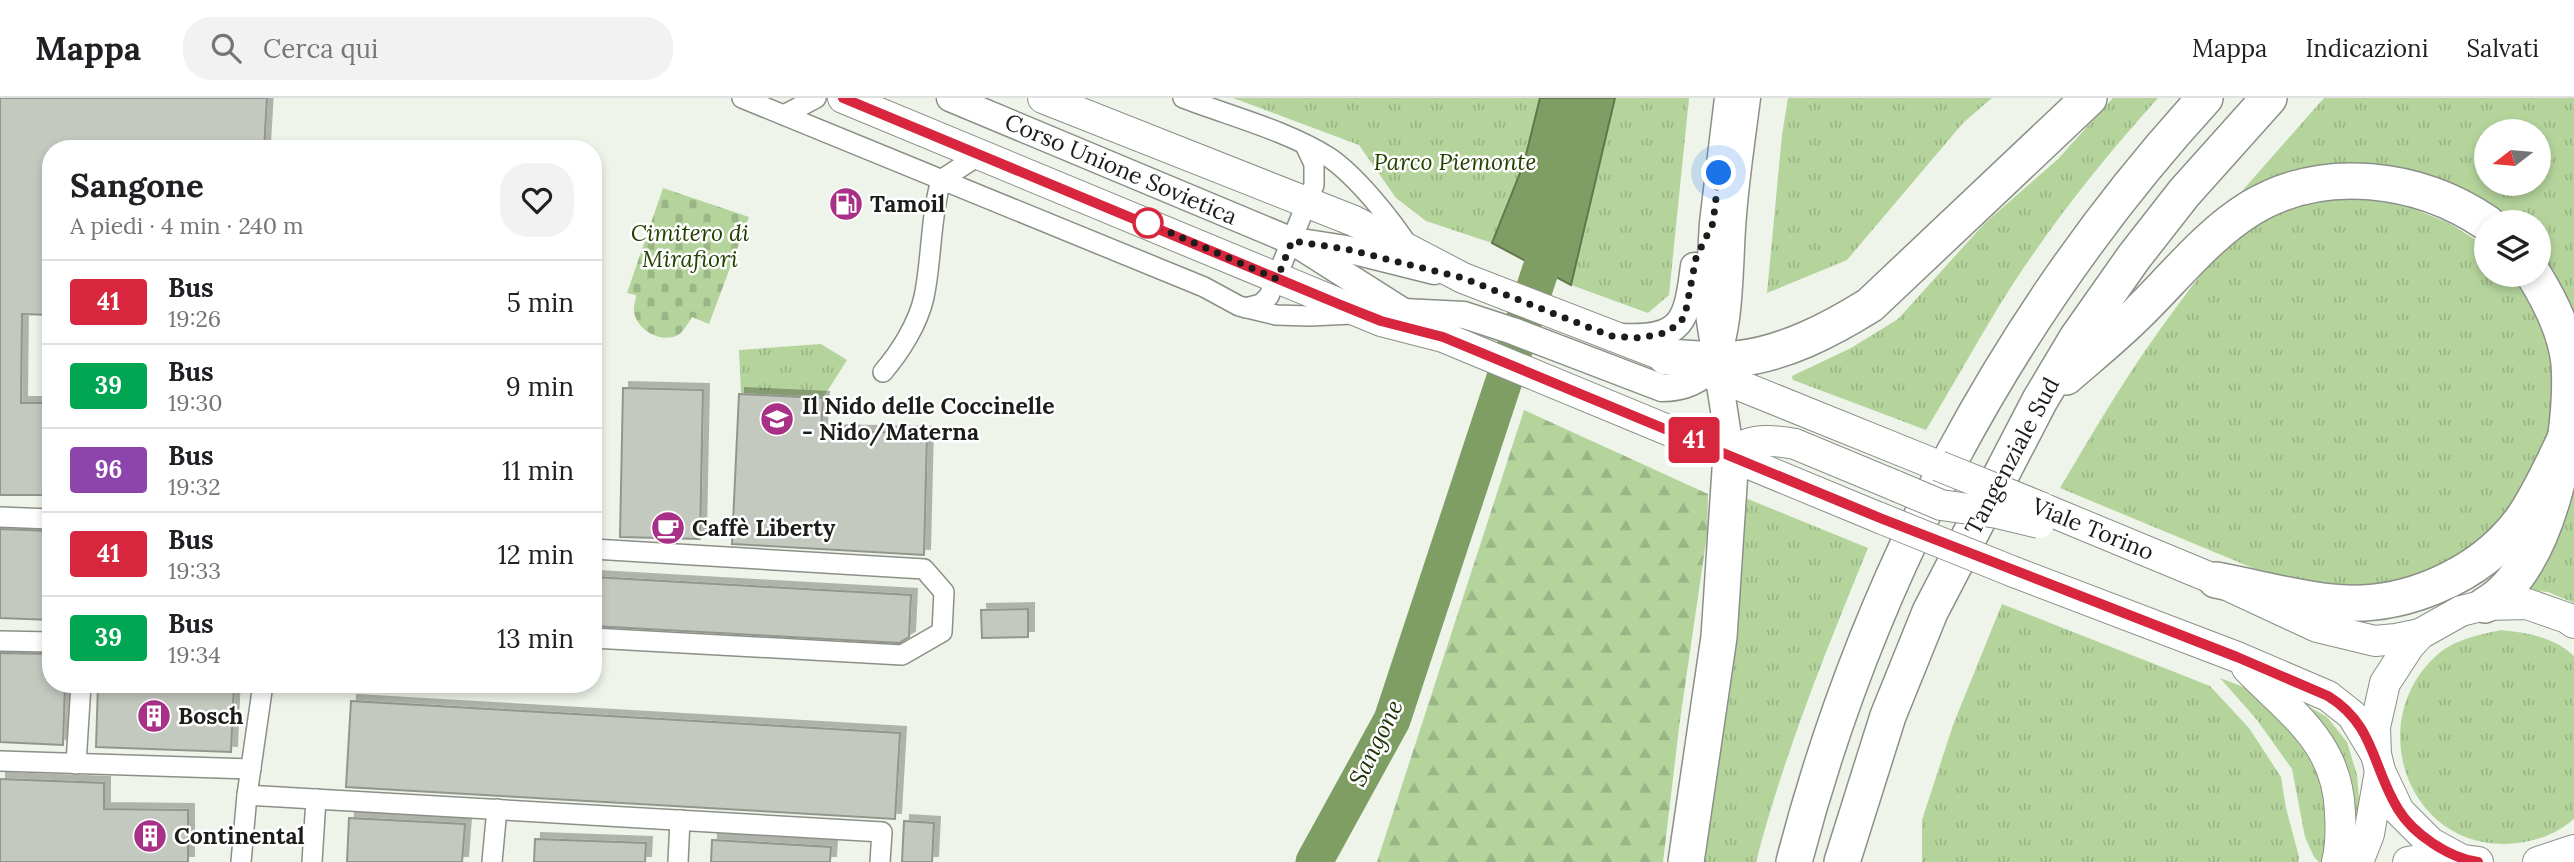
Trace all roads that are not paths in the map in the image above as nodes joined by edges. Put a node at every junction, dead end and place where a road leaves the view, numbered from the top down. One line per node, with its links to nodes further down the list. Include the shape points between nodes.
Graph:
1 (742, 98): 12 (street, Corso Unione Sovietica)
2 (816, 98): 12 (street)
3 (843, 98): 14 (main road, Corso Unione Sovietica)
4 (950, 98): 19 (street, Corso Unione Sovietica)
5 (1043, 98): 16 (main road, Corso Unione Sovietica)
6 (1184, 98): 13 (street)
7 (1728, 98): 18 (street)
8 (1747, 98): 28 (street)
9 (2089, 98): 28 (highway, via 1870,305 1840,324 1770,353)
10 (2205, 98): 64 (highway, via 2168,138 2063,278 1999,372 1959,444 1884,598 1842,703)
11 (2269, 98): 31 (highway, Tangenziale Sud, via 2134,257)
12 (784, 115): 15 (street, Corso Unione Sovietica)
13 (1305, 145): 16 (street, via 1315,175); 20 (street, via 1344,170 1394,224)
14 (981, 154): 15 (street, Corso Unione Sovietica); 21 (main road, Corso Unione Sovietica)
15 (941, 180): 24 (street, Corso Unione Sovietica); 30 (street, via 924,298 897,356)
16 (1307, 204): 19 (street); 20 (main road, Corso Unione Sovietica, via 1354,221)
17 (2474, 215): 31 (highway, via 2432,194 2375,182 2312,184 2252,207)
18 (1713, 223): 27 (street, via 1696,258 1689,306 1680,323 1652,337); 28 (street, via 1707,308)
19 (1292, 241): 21 (street); 22 (street, via 1346,249); 26 (street, via 1403,312)
20 (1414, 254): 22 (main road, Corso Unione Sovietica)
21 (1277, 279): 24 (street, via 1261,304); 25 (main road, Corso Unione Sovietica)
22 (1473, 282): 27 (main road, Corso Unione Sovietica)
23 (2541, 287): 32 (highway, via 2561,328 2569,360)
24 (1246, 308): 25 (street, Corso Unione Sovietica, via 1293,316)
25 (1362, 313): 26 (main road, Corso Unione Sovietica, via 1381,321)
26 (1455, 332): 28 (street, via 1539,341 1662,388 1683,386); 33 (main road, Corso Unione Sovietica, via 1525,371)
27 (1611, 336): 29 (main road)
28 (1720, 351): 29 (highway); 33 (street); 34 (main road, Viale Torino, bridge, via 1767,396 1912,455)
29 (1666, 357)
30 (883, 373)
31 (2040, 400): 65 (highway, Tangenziale Sud, via 1930,612 1888,716)
32 (2564, 441): 38 (highway, via 2531,505 2506,540 2470,568 2426,589 2379,601 2332,602); 39 (highway, via 2559,484 2530,553 2510,586)
33 (1731, 455): 34 (main road, bridge, via 1744,445 1767,441 1795,444 1939,504); 45 (main road, bridge, via 2014,572); 63 (highway, via 1719,637)
34 (2043, 516): 38 (main road, Viale Torino, via 2089,527)
35 (0, 517): 36 (street)
36 (42, 519)
37 (602, 550): 42 (street, via 924,569 944,592 943,632 902,655)
38 (2216, 580): 41 (main road, Viale Torino, via 2316,627 2375,640)
39 (2485, 605): 40 (main road, via 2527,604); 41 (main road, via 2461,611)
40 (2574, 623)
41 (2420, 634): 49 (main road, via 2385,683 2375,727)
42 (602, 638)
43 (0, 641): 44 (street)
44 (42, 642)
45 (2237, 657): 49 (main road, via 2340,703 2352,715); 66 (main road, via 2293,711 2328,757 2340,809)
46 (80, 693): 50 (street)
47 (262, 693): 51 (street)
48 (0, 761): 50 (street)
49 (2378, 763): 57 (main road, via 2399,811 2431,843); 67 (main road, via 2368,834)
50 (76, 764): 51 (street)
51 (251, 769): 52 (street)
52 (247, 795): 53 (street); 58 (street)
53 (316, 799): 54 (street); 59 (street)
54 (497, 809): 55 (street); 60 (street)
55 (680, 820): 61 (street); 62 (street, via 881,832)
56 (2574, 850): 69 (main road)
57 (2470, 861): 68 (main road, via 2432,858)
58 (242, 862)
59 (312, 862)
60 (492, 862)
61 (678, 862)
62 (880, 862)
63 (1686, 862)
64 (1794, 862)
65 (1842, 862)
66 (2337, 862)
67 (2358, 862)
68 (2408, 862)
69 (2538, 862)

